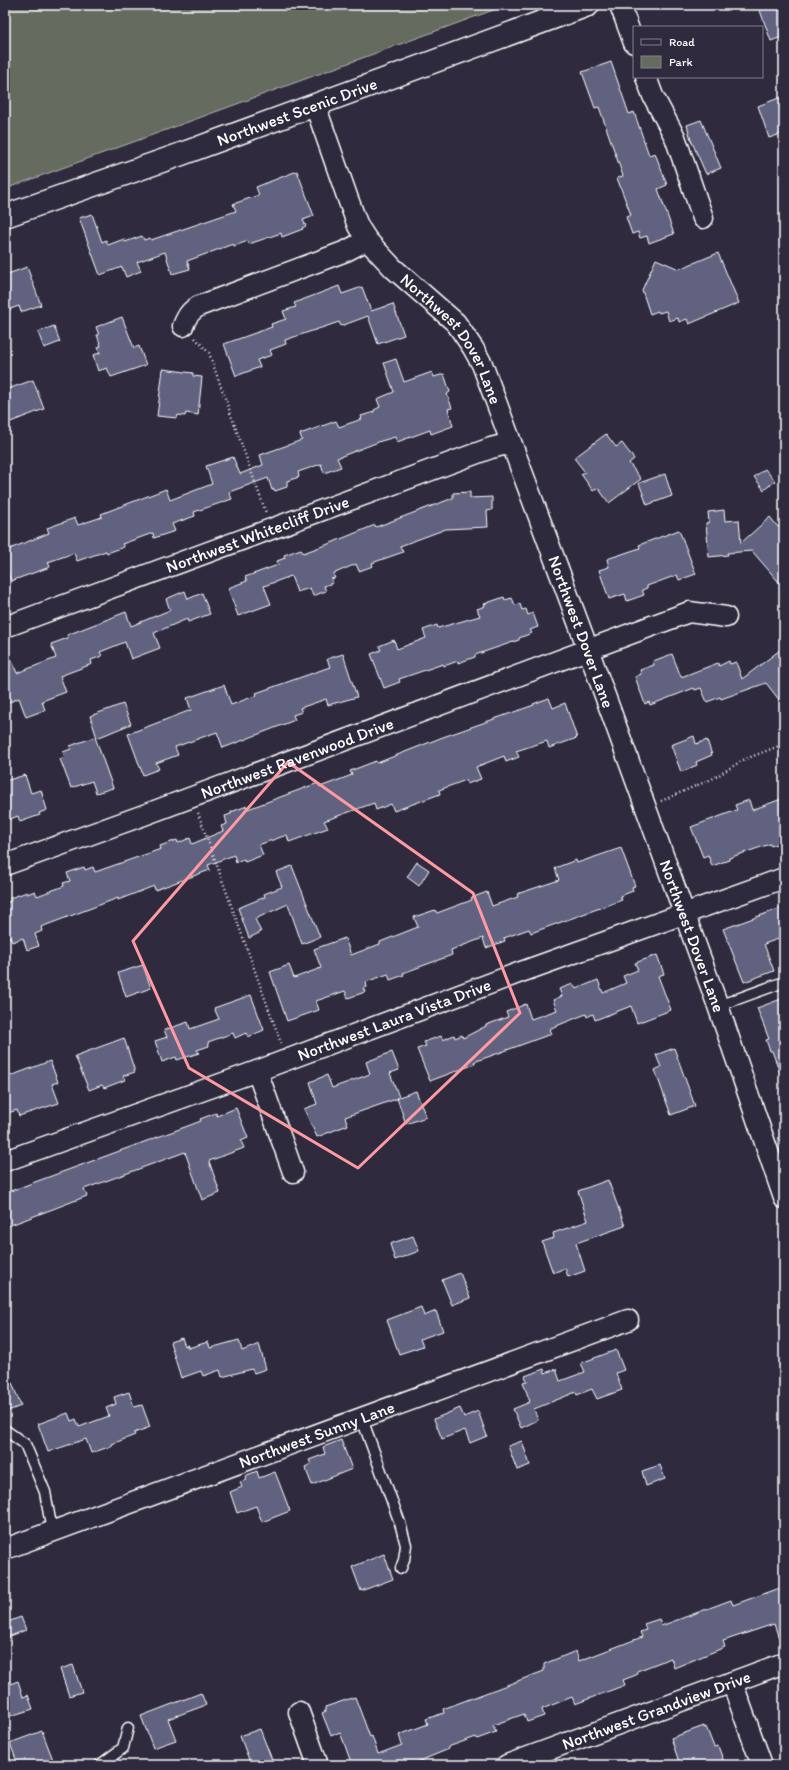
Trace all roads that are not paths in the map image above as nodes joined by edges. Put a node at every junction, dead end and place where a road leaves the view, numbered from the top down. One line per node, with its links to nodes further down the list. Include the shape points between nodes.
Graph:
1 (588, 5): 5 (main road, Northwest Scenic Drive)
2 (620, 5): 3 (street)
3 (633, 40)
4 (646, 78): 7 (street, via 675,137)
5 (315, 105): 6 (main road, Northwest Scenic Drive); 8 (street, Northwest Dover Lane, via 358,226)
6 (5, 216)
7 (703, 218)
8 (367, 240): 9 (street, via 346,251 211,300 192,310 186,316); 10 (street, Northwest Dover Lane, via 393,268 456,323 482,364)
9 (183, 326)
10 (510, 443): 12 (street, Northwest Whitecliff Drive); 13 (street, Northwest Dover Lane)
11 (726, 617): 13 (street, Northwest Ravenwood Drive, via 689,612)
12 (5, 627)
13 (588, 649): 14 (street, Northwest Ravenwood Drive); 16 (street, Northwest Dover Lane)
14 (5, 864)
15 (784, 878): 16 (street, Northwest Laura Vista Drive)
16 (684, 915): 18 (street, Northwest Dover Lane); 19 (street, Northwest Laura Vista Drive, via 521,972)
17 (784, 982): 18 (lane)
18 (718, 1006): 22 (street, Northwest Dover Lane)
19 (257, 1071): 20 (street, Northwest Laura Vista Drive); 21 (street)
20 (5, 1161)
21 (293, 1172)
22 (784, 1198)
23 (628, 1320): 24 (street, Northwest Sunny Lane)
24 (362, 1418): 26 (street, Northwest Sunny Lane); 28 (lane, via 406,1545)
25 (5, 1430): 26 (lane, via 25,1444 45,1492)
26 (52, 1531): 27 (street, Northwest Sunny Lane)
27 (5, 1548)
28 (401, 1568)
29 (784, 1663): 30 (street, Northwest Grandview Drive)
30 (732, 1682): 35 (street, Northwest Grandview Drive); 36 (street)
31 (299, 1712): 34 (street)
32 (128, 1728): 33 (lane, via 122,1748)
33 (100, 1765)
34 (318, 1765)
35 (507, 1765)
36 (762, 1765)

